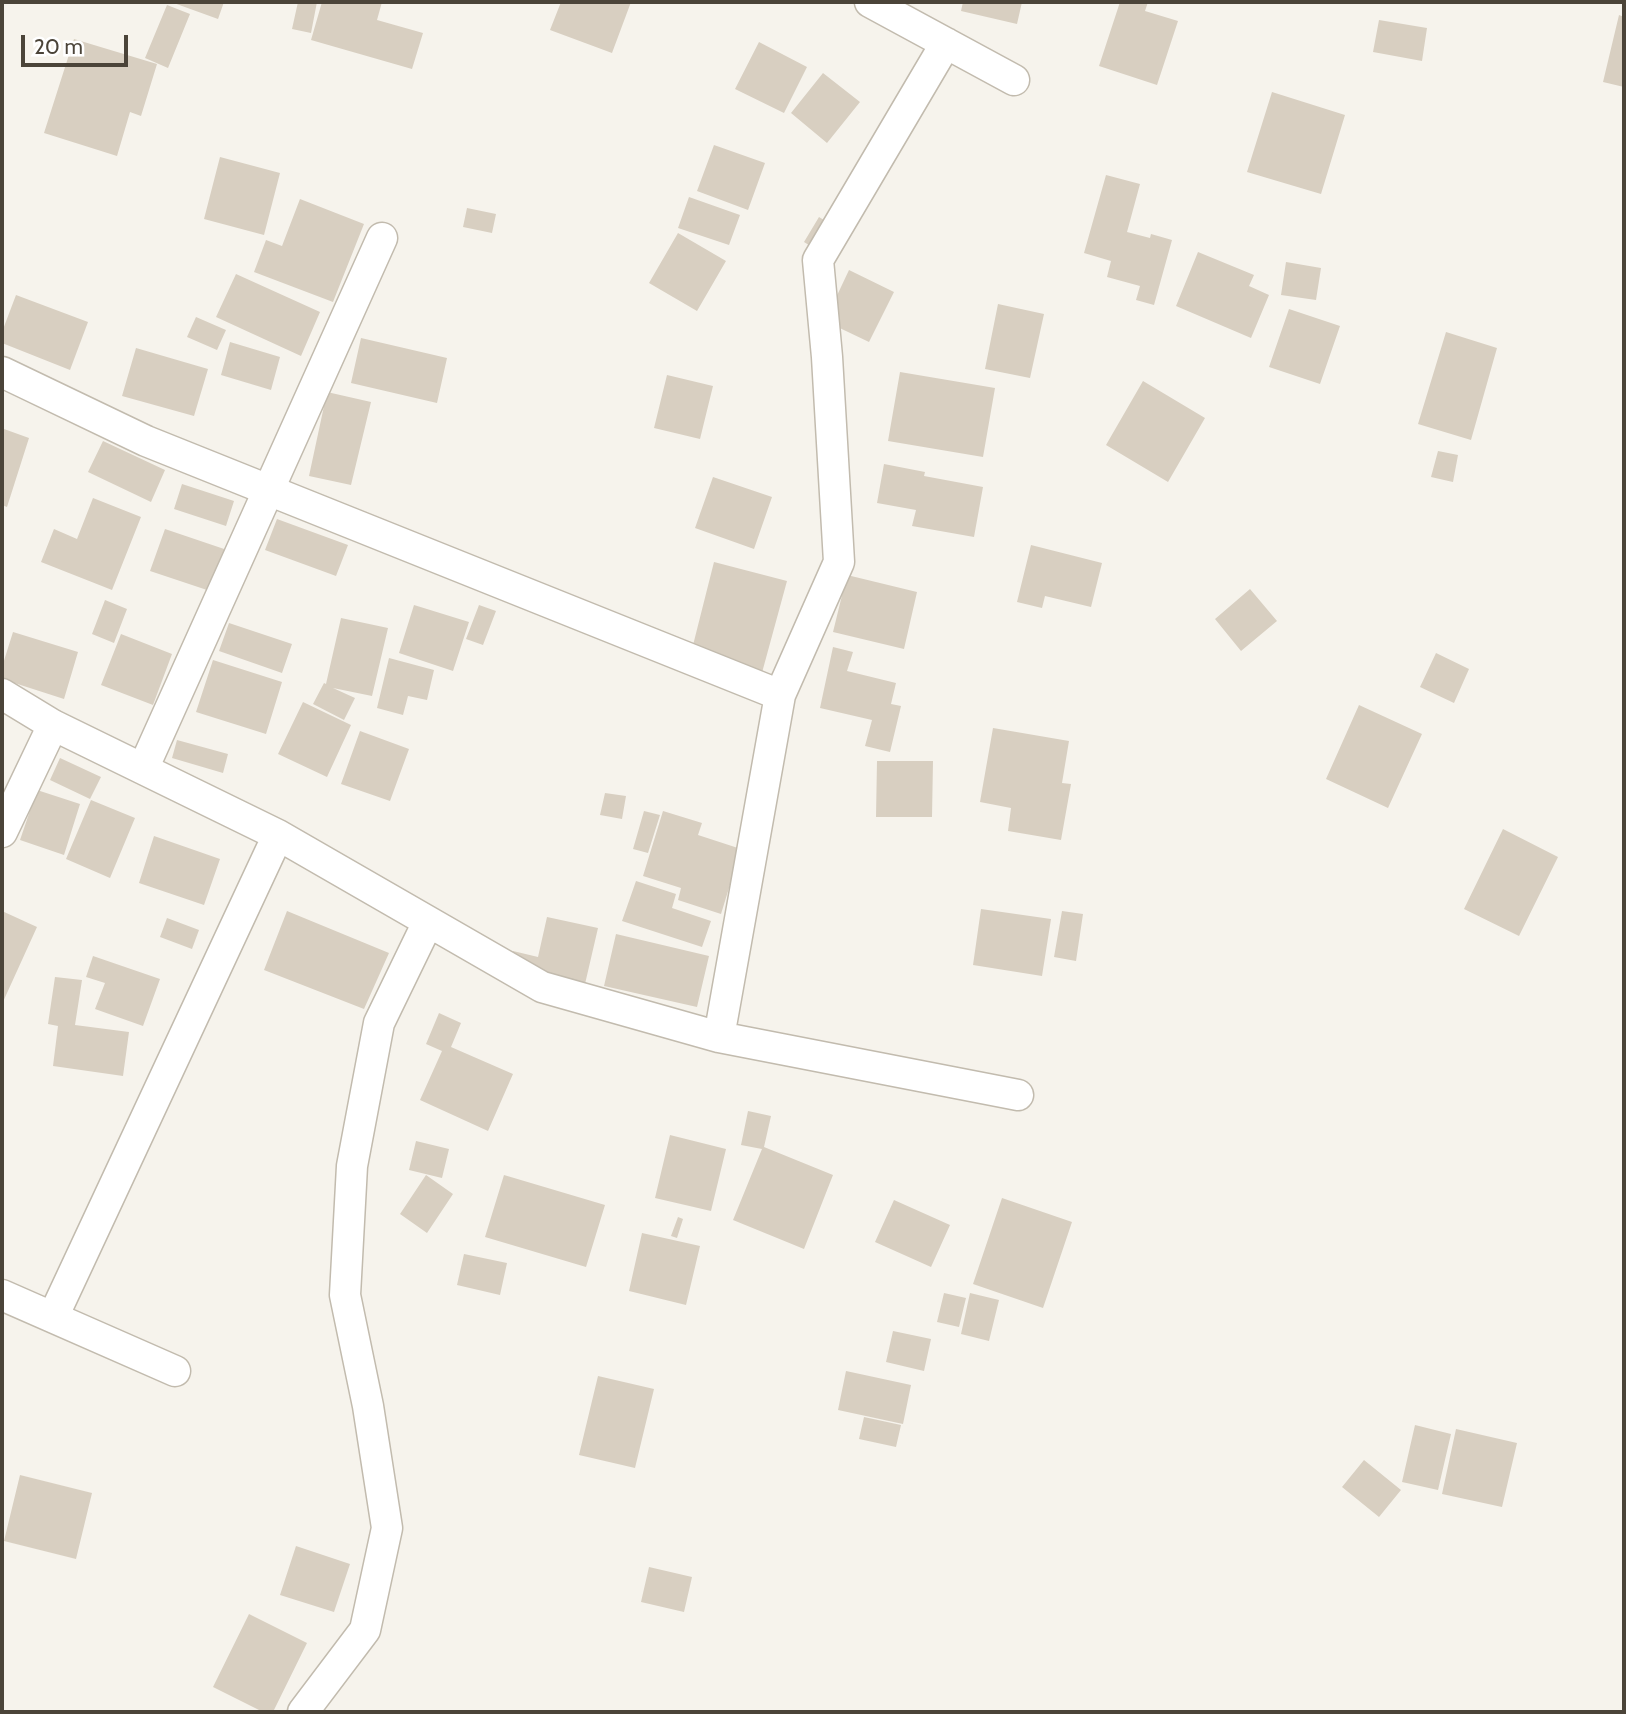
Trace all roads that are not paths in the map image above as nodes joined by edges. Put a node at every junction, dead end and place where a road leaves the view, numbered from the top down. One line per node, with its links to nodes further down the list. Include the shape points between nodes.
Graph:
1 (870, 2): 2 (street)
2 (946, 43): 3 (street); 8 (street, via 818,260 839,562)
3 (1014, 80)
4 (382, 238): 6 (street)
5 (2, 372): 6 (street, via 146,441)
6 (268, 488): 8 (street); 10 (street)
7 (2, 694): 9 (street)
8 (780, 695): 14 (street)
9 (53, 725): 10 (street); 11 (street)
10 (143, 769): 12 (street)
11 (2, 832)
12 (278, 835): 13 (street); 17 (street)
13 (428, 922): 14 (street, via 542,987); 19 (street, via 379,1023 352,1166 345,1296 387,1528 365,1630)
14 (719, 1037): 15 (street)
15 (1018, 1095)
16 (2, 1295): 17 (street)
17 (54, 1317): 18 (street)
18 (175, 1371)
19 (303, 1712)

